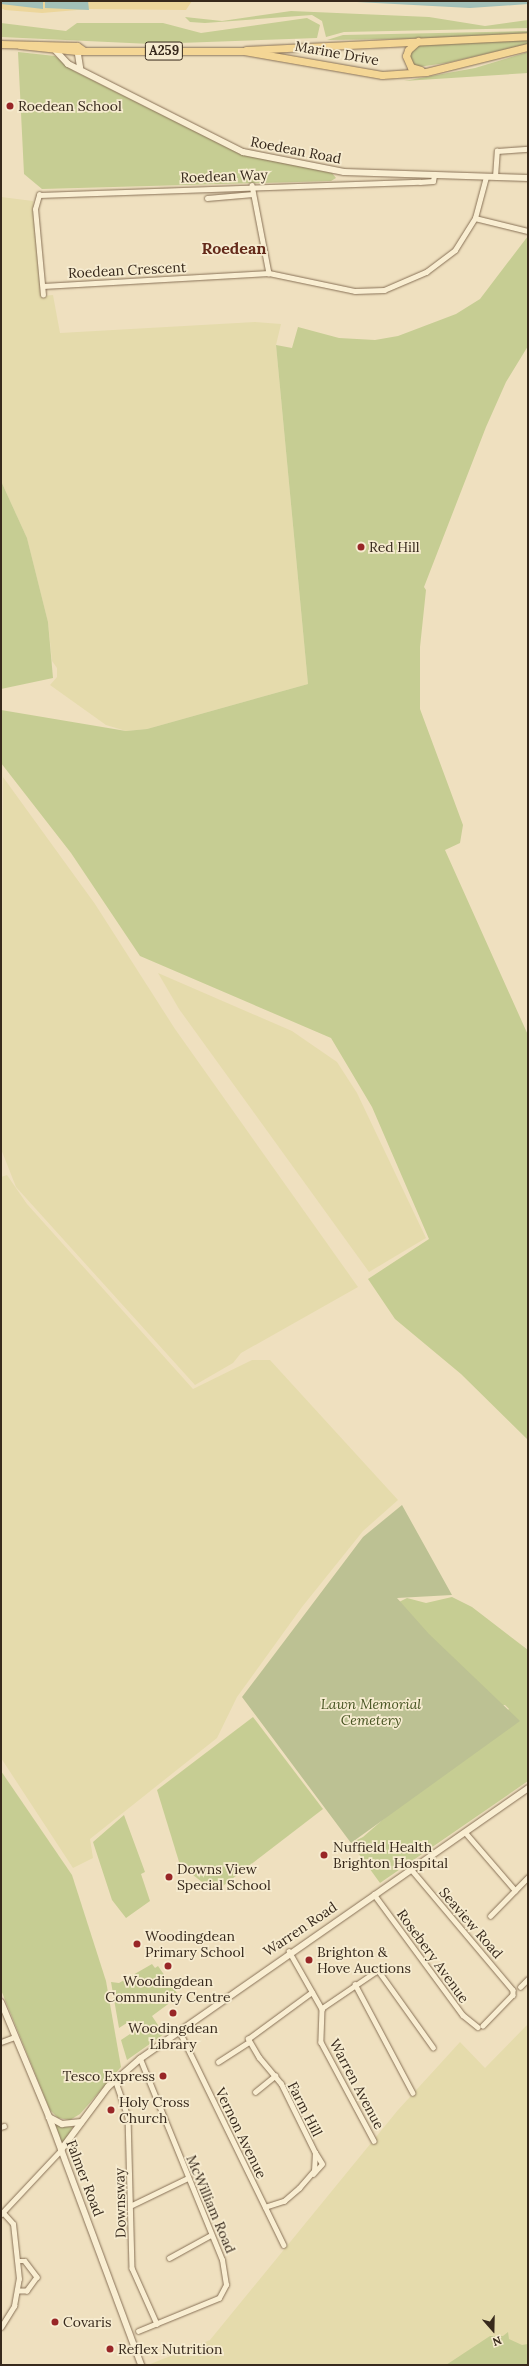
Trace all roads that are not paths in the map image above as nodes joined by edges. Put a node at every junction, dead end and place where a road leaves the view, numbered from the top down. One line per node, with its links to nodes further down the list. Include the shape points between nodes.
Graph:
1 (528, 36): 2 (main road, Marine Drive / A259)
2 (418, 41): 8 (main road, Marine Drive / A259); 10 (main road, via 408,50 407,60 411,67)
3 (1, 44): 4 (main road, Marine Drive / A259)
4 (20, 45): 6 (main road, Marine Drive / A259); 7 (main road, Marine Drive / A259)
5 (528, 47): 10 (main road, Marine Drive / A259)
6 (79, 49): 7 (main road, Marine Drive / A259); 8 (main road, Marine Drive / A259); 9 (main road)
7 (55, 50): 9 (main road, Roedean Road, via 64,61)
8 (244, 51): 10 (main road, Marine Drive / A259, via 357,72 407,75)
9 (80, 68): 12 (main road, Roedean Road, via 236,150 325,169)
10 (426, 72)
11 (528, 149): 15 (street, via 497,151)
12 (409, 175): 13 (main road, Roedean Road); 17 (street)
13 (434, 176): 14 (main road, Roedean Road); 17 (street, Roedean Way, via 433,181)
14 (486, 176): 15 (main road, Roedean Road); 21 (street, Roedean Crescent)
15 (495, 177): 16 (main road, Roedean Road)
16 (528, 178)
17 (409, 182): 18 (street, Roedean Way)
18 (252, 185): 19 (street); 24 (street, Roedean Way, via 40,195 35,209)
19 (253, 194): 20 (street); 23 (street)
20 (207, 198)
21 (475, 218): 22 (street); 23 (street, Roedean Crescent, via 461,244 444,260 413,279 384,290 355,291)
22 (528, 231)
23 (269, 274): 24 (street, Roedean Crescent)
24 (43, 286): 25 (street)
25 (43, 295)
26 (528, 1788): 27 (street, Warren Road)
27 (465, 1832): 28 (street, Warren Road); 30 (street)
28 (411, 1869): 31 (street, Warren Road); 40 (street, Seaview Road, via 514,1992)
29 (528, 1877): 30 (street)
30 (516, 1890): 32 (street)
31 (374, 1894): 33 (street, Warren Road); 41 (street, Rosebery Avenue, via 463,2014)
32 (490, 1916)
33 (289, 1951): 37 (street); 42 (street, Warren Road)
34 (528, 1978): 36 (street)
35 (355, 1984): 39 (street); 46 (street, via 378,1970); 52 (street)
36 (520, 1987)
37 (312, 1992): 39 (street); 45 (street, via 248,2037)
38 (1, 2002): 43 (main road, Falmer Road)
39 (322, 2008): 55 (street, Warren Avenue, via 321,2041)
40 (483, 2026)
41 (478, 2027)
42 (179, 2030): 47 (street, Warren Road); 59 (street, Vernon Avenue)
43 (15, 2037): 44 (street); 53 (main road, Falmer Road)
44 (1, 2042)
45 (249, 2042): 48 (street); 49 (street, Farm Hill)
46 (433, 2047)
47 (140, 2059): 50 (street, Warren Road); 57 (street, McWilliam Road)
48 (218, 2062)
49 (274, 2076): 51 (street, Farm Hill); 59 (street, Farm Hill, via 315,2153 312,2174 284,2201)
50 (115, 2079): 54 (street, Warren Road); 58 (street, Downsway, via 128,2116)
51 (255, 2092)
52 (413, 2093)
53 (49, 2116): 54 (street, via 62,2124); 56 (main road, Falmer Road)
54 (81, 2122): 56 (street, Warren Road)
55 (374, 2141)
56 (61, 2150): 60 (street); 69 (main road, Falmer Road)
57 (188, 2178): 58 (street); 61 (street, McWilliam Road)
58 (132, 2205): 66 (street, Downsway, via 133,2269)
59 (265, 2207): 62 (street, Vernon Avenue)
60 (2, 2214): 64 (street, via 13,2224)
61 (212, 2235): 63 (street); 66 (street, McWilliam Road, via 223,2263 224,2293 217,2300)
62 (284, 2245)
63 (169, 2258)
64 (18, 2260): 65 (street); 65 (street, via 25,2261 37,2276 27,2291)
65 (18, 2291): 67 (street, via 12,2310)
66 (156, 2324): 68 (street, McWilliam Road)
67 (1, 2327)
68 (138, 2331)
69 (141, 2365)

